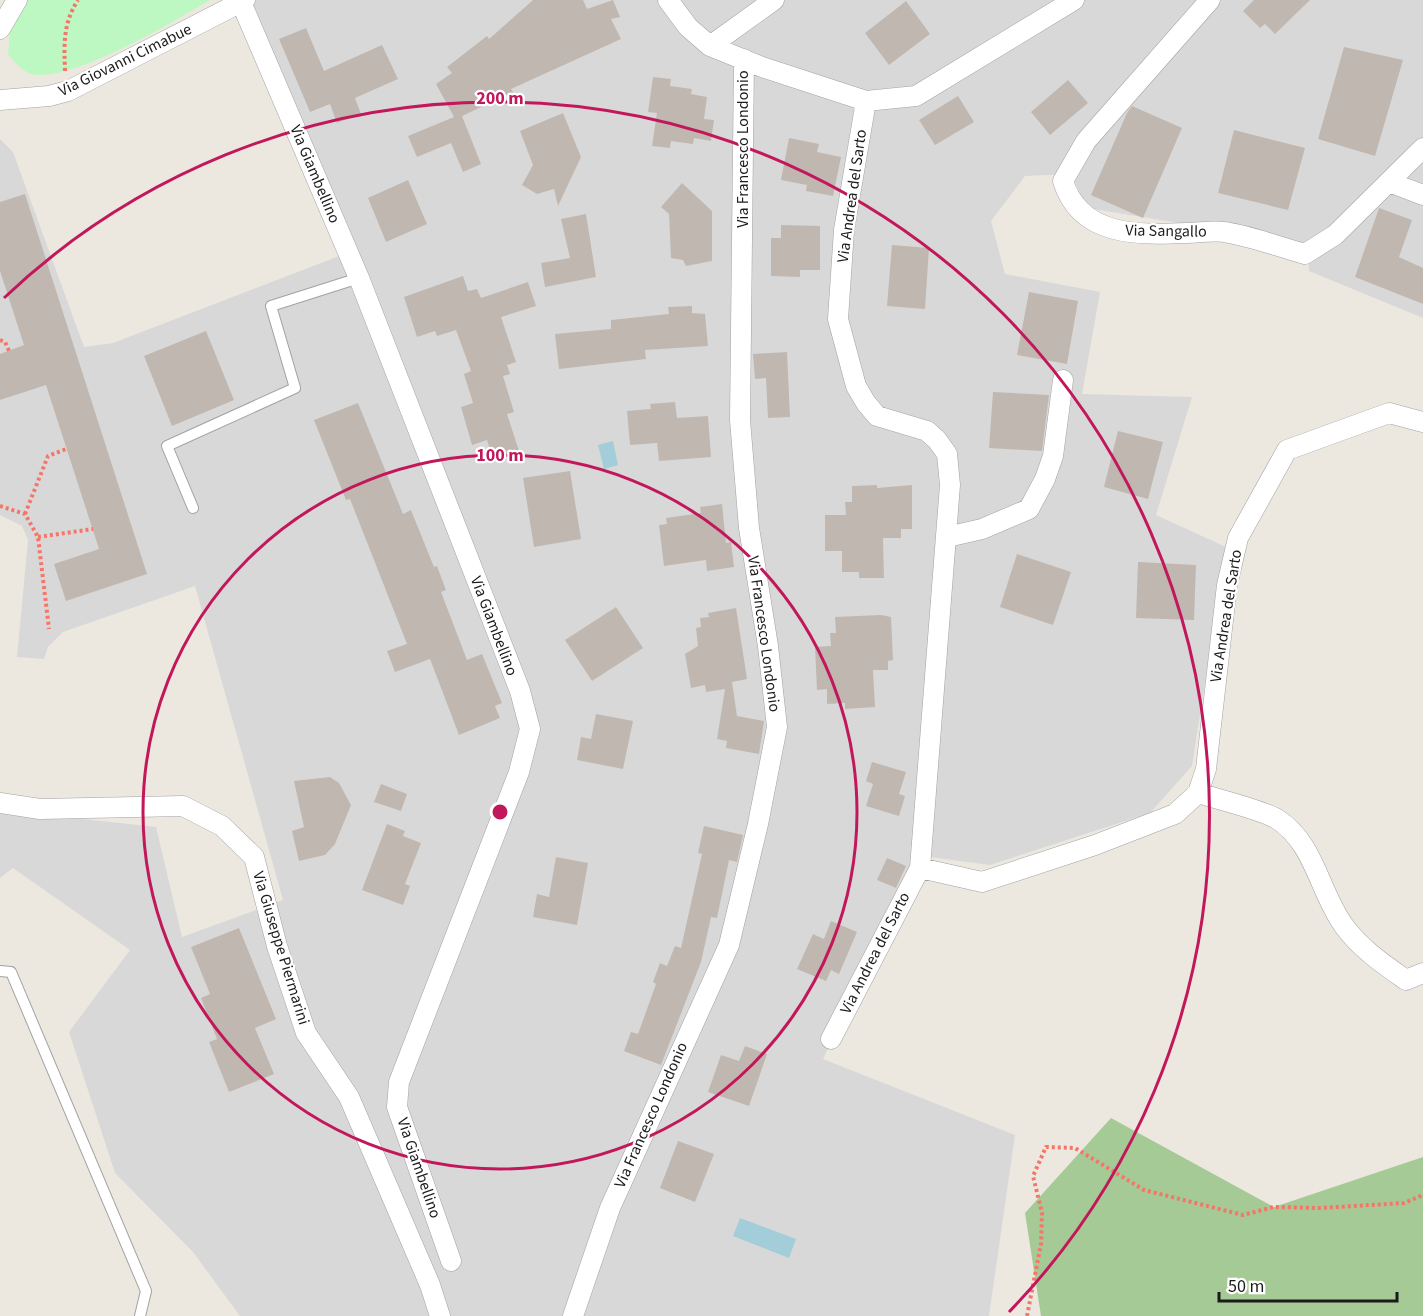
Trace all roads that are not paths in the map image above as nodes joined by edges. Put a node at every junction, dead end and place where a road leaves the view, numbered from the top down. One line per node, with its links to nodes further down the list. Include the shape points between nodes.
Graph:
1 (17, 0): 7 (street)
2 (668, 0): 8 (street, via 688,27)
3 (774, 0): 8 (street)
4 (1074, 0): 11 (street, via 916,96)
5 (1210, 0): 13 (street, Via Sangallo, via 1086,141 1063,181 1069,200 1084,217 1116,230 1159,234 1223,232 1305,254 1335,235)
6 (243, 1): 10 (street, Via Giovanni Cimabue, via 68,91); 15 (street, Via Giambellino)
7 (0, 29)
8 (710, 46): 9 (street)
9 (744, 59): 11 (street); 29 (street, Via Francesco Londonio, via 740,420 749,528 777,727 729,945 610,1208)
10 (0, 100)
11 (866, 101): 19 (street, Via Andrea del Sarto, via 844,230 838,319 856,386 866,403 878,416 927,431 947,454)
12 (1423, 148): 13 (street)
13 (1389, 182): 14 (street)
14 (1423, 195)
15 (359, 278): 18 (lane, via 271,306 295,388 167,446); 26 (street, Via Giambellino, via 520,691 530,729 519,772 399,1082 397,1107)
16 (1063, 380): 19 (street, via 1053,456 1029,509 982,529)
17 (1423, 422): 20 (street, Via Andrea del Sarto, via 1389,413 1287,450 1238,538 1227,585 1206,769)
18 (193, 508)
19 (947, 537): 22 (street, Via Andrea del Sarto)
20 (1198, 793): 22 (street, via 1175,814 982,882); 24 (street, via 1277,818 1308,849 1322,888 1344,926 1370,955 1406,980)
21 (0, 803): 28 (street, Via Giuseppe Piermarini, via 40,809 183,806 222,826 254,857 277,946 306,1033 349,1097)
22 (920, 868): 25 (street, Via Andrea del Sarto)
23 (0, 971): 27 (lane, via 11,972 146,1291)
24 (1423, 973)
25 (831, 1039)
26 (451, 1261)
27 (140, 1316)
28 (440, 1316)
29 (573, 1316)

